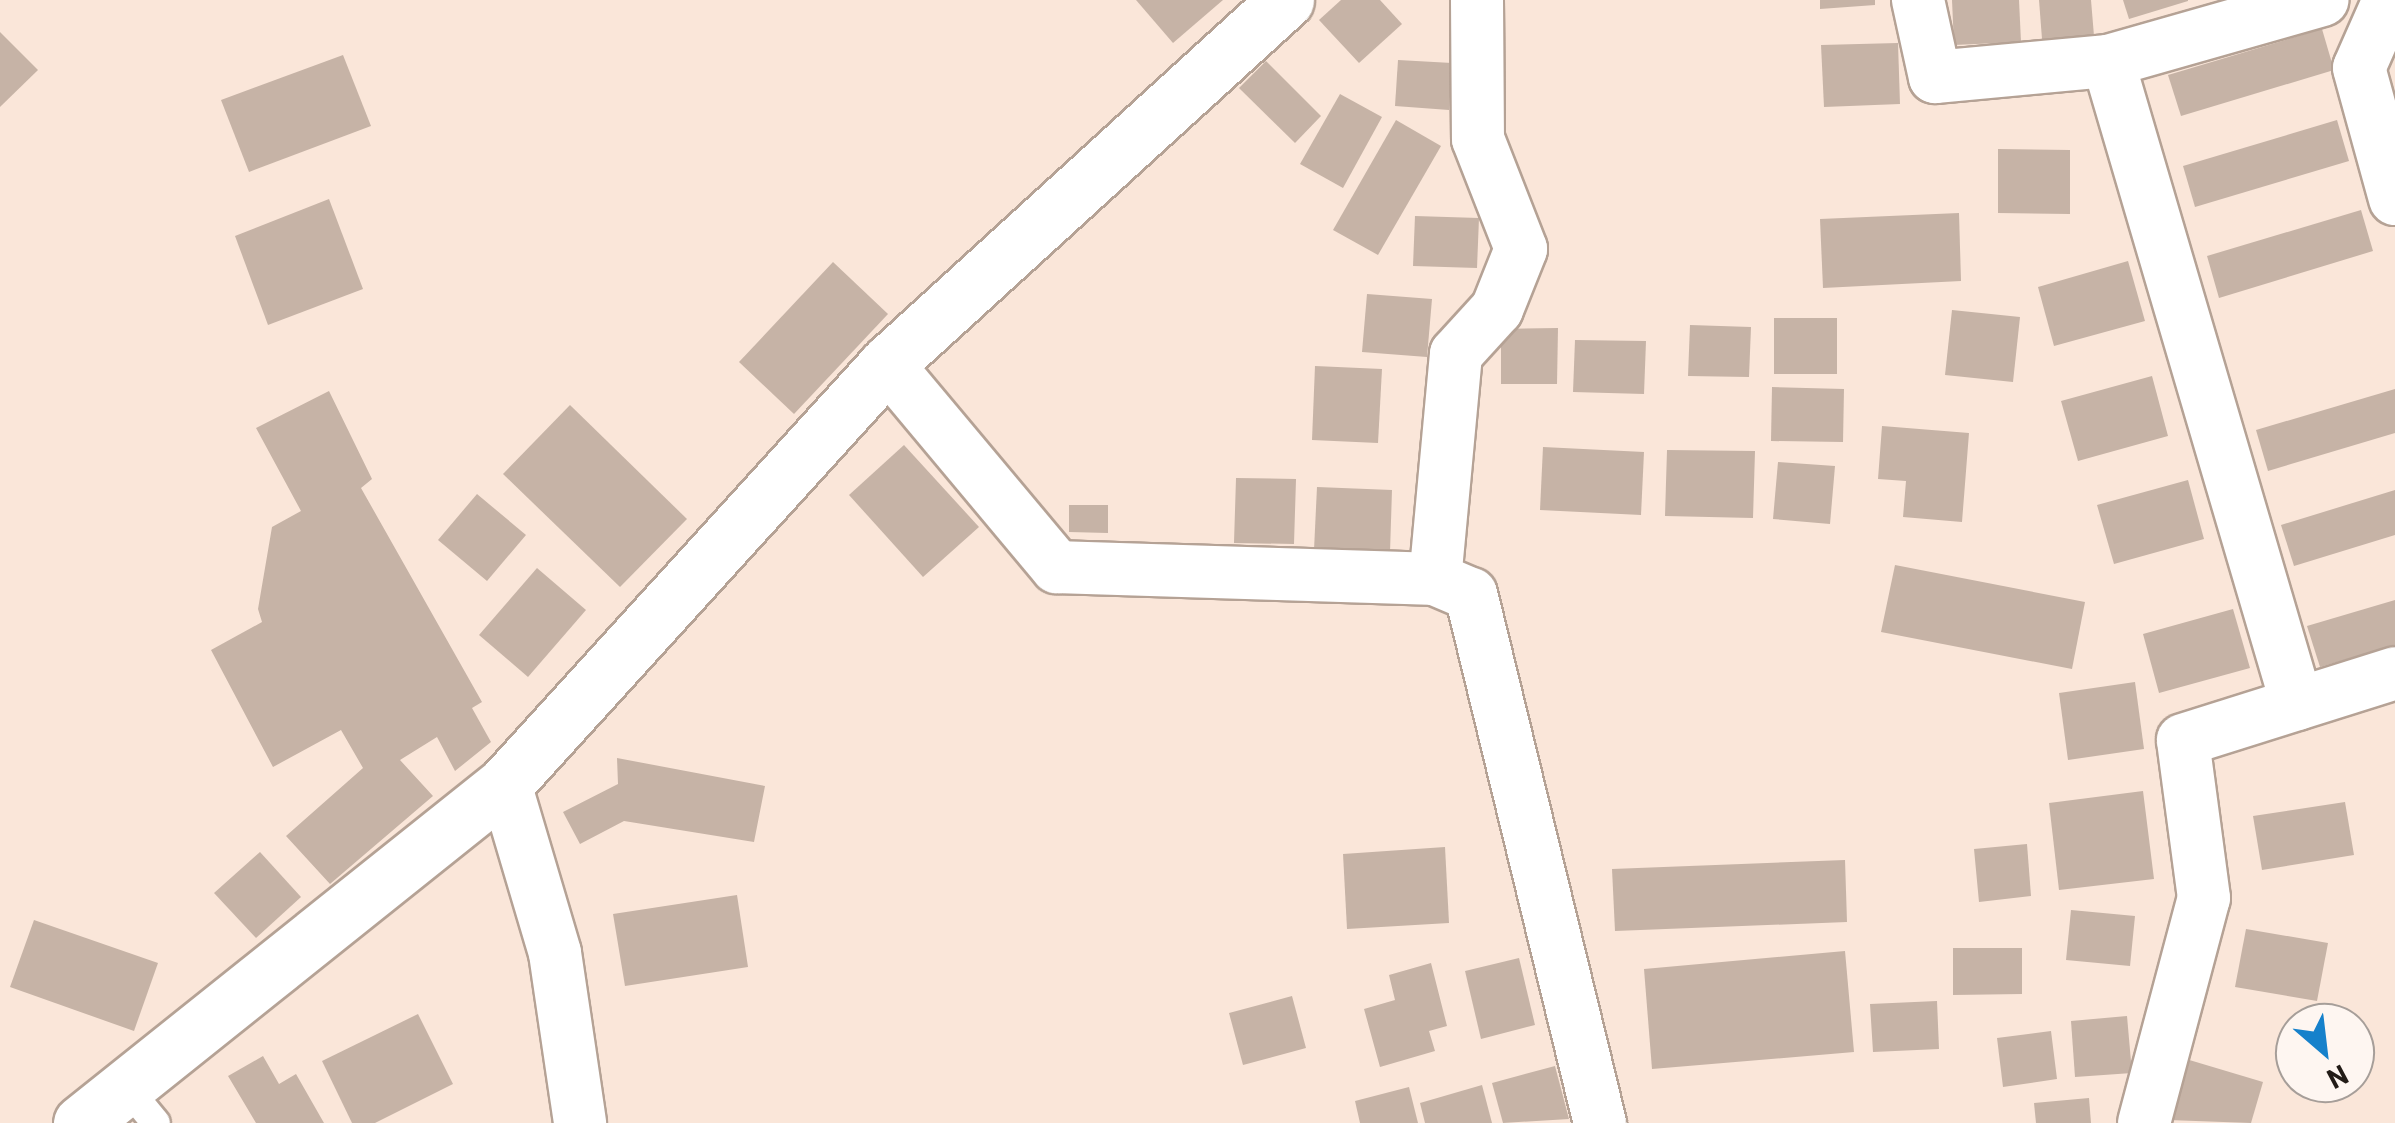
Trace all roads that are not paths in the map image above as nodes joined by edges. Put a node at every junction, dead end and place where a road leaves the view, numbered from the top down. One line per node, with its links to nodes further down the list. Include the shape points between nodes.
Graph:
1 (1286, 0): 8 (street)
2 (1478, 0): 9 (street, via 1478,139 1521,249 1497,309 1456,354)
3 (1918, 0): 6 (street, via 1934,77)
4 (2322, 0): 6 (street)
5 (2389, 0): 7 (street, via 2358,68)
6 (2108, 60): 11 (street)
7 (2395, 200)
8 (887, 364): 9 (street, via 1057,568); 12 (street)
9 (1436, 579): 16 (street, via 1472,594)
10 (2395, 673): 11 (street)
11 (2298, 704): 17 (street, via 2183,740 2204,898)
12 (504, 784): 13 (street); 15 (street, via 555,954)
13 (141, 1105): 14 (street)
14 (81, 1123)
15 (580, 1123)
16 (1600, 1123)
17 (2144, 1123)

